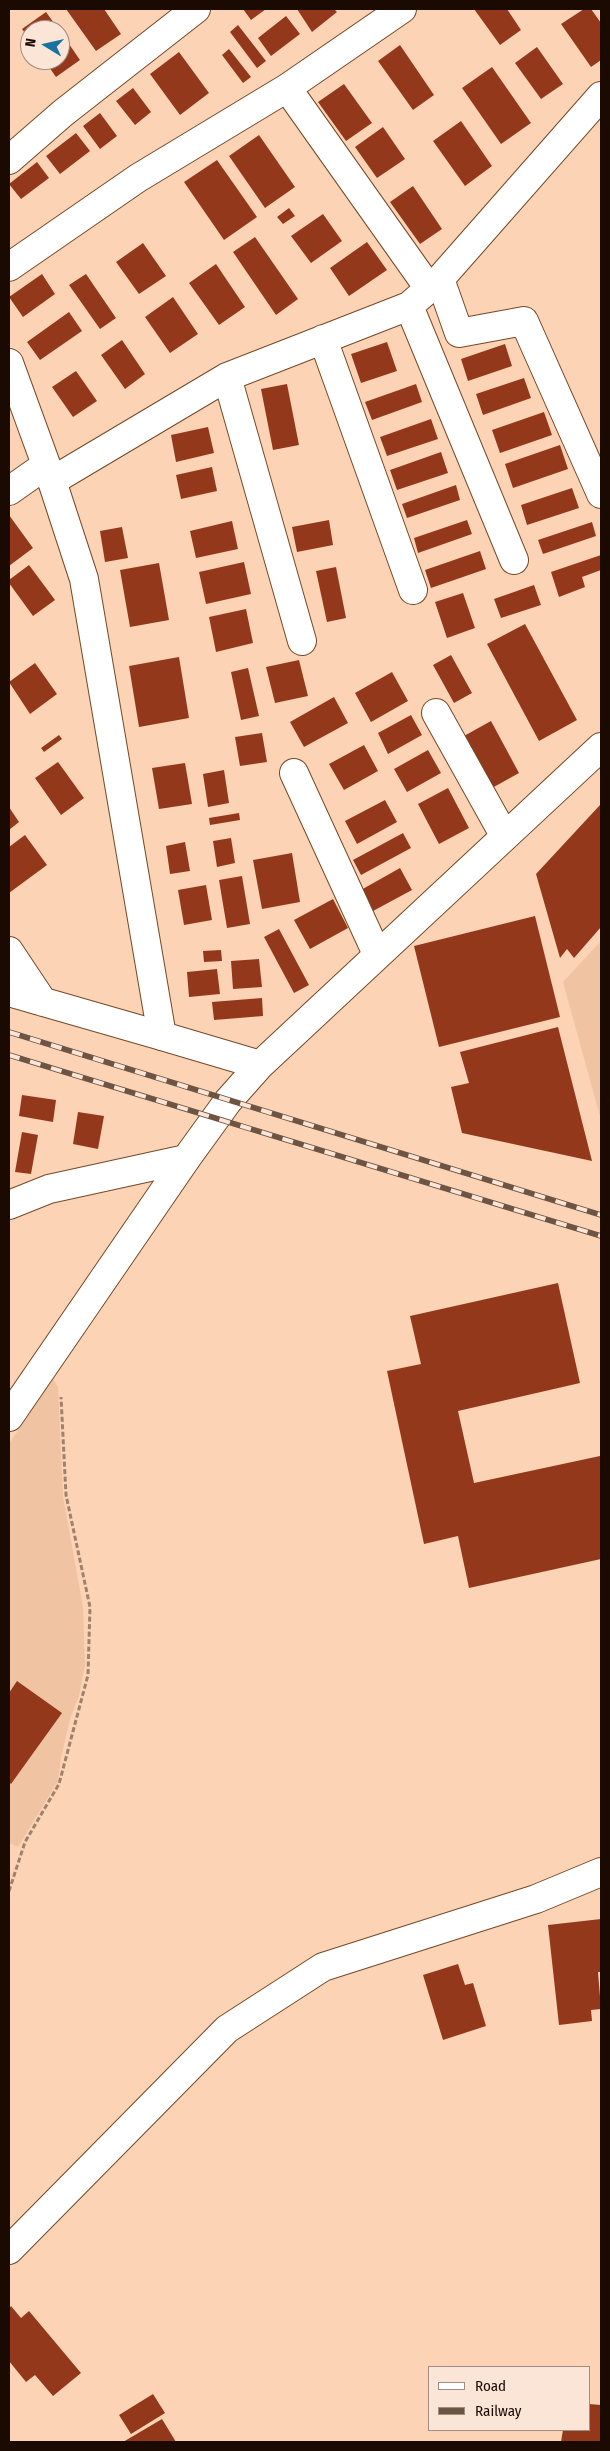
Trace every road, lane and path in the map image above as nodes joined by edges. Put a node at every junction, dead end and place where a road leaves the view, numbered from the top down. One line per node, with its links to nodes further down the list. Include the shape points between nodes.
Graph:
1 (196, 9): 6 (street, via 63,113)
2 (402, 9): 3 (street)
3 (371, 16): 4 (street)
4 (287, 88): 7 (street, via 138,178); 8 (street)
5 (601, 96): 8 (street)
6 (9, 160)
7 (9, 267)
8 (434, 283): 9 (street); 15 (street, via 459,333 524,321)
9 (409, 306): 10 (street); 16 (street)
10 (323, 339): 12 (street); 17 (street)
11 (9, 363): 13 (street)
12 (227, 377): 13 (street); 18 (street)
13 (49, 473): 14 (street); 27 (street, via 84,579)
14 (9, 491)
15 (601, 494)
16 (514, 560)
17 (413, 590)
18 (302, 641)
19 (436, 713): 22 (street)
20 (601, 746): 22 (street)
21 (294, 773): 24 (street)
22 (504, 835): 24 (street)
23 (9, 951): 26 (street)
24 (377, 954): 28 (street)
25 (9, 992): 26 (street)
26 (43, 1002): 27 (street)
27 (162, 1036): 28 (street)
28 (260, 1065): 29 (street, via 228,1101)
29 (186, 1159): 30 (street, via 49,1189); 31 (street)
30 (9, 1205)
31 (53, 1353): 32 (street); 34 (path, via 60,1377 66,1495 90,1607 90,1657 59,1784 25,1842)
32 (9, 1417)
33 (601, 1872): 35 (street, via 536,1899 323,1967 227,2029)
34 (9, 1891)
35 (9, 2250)

